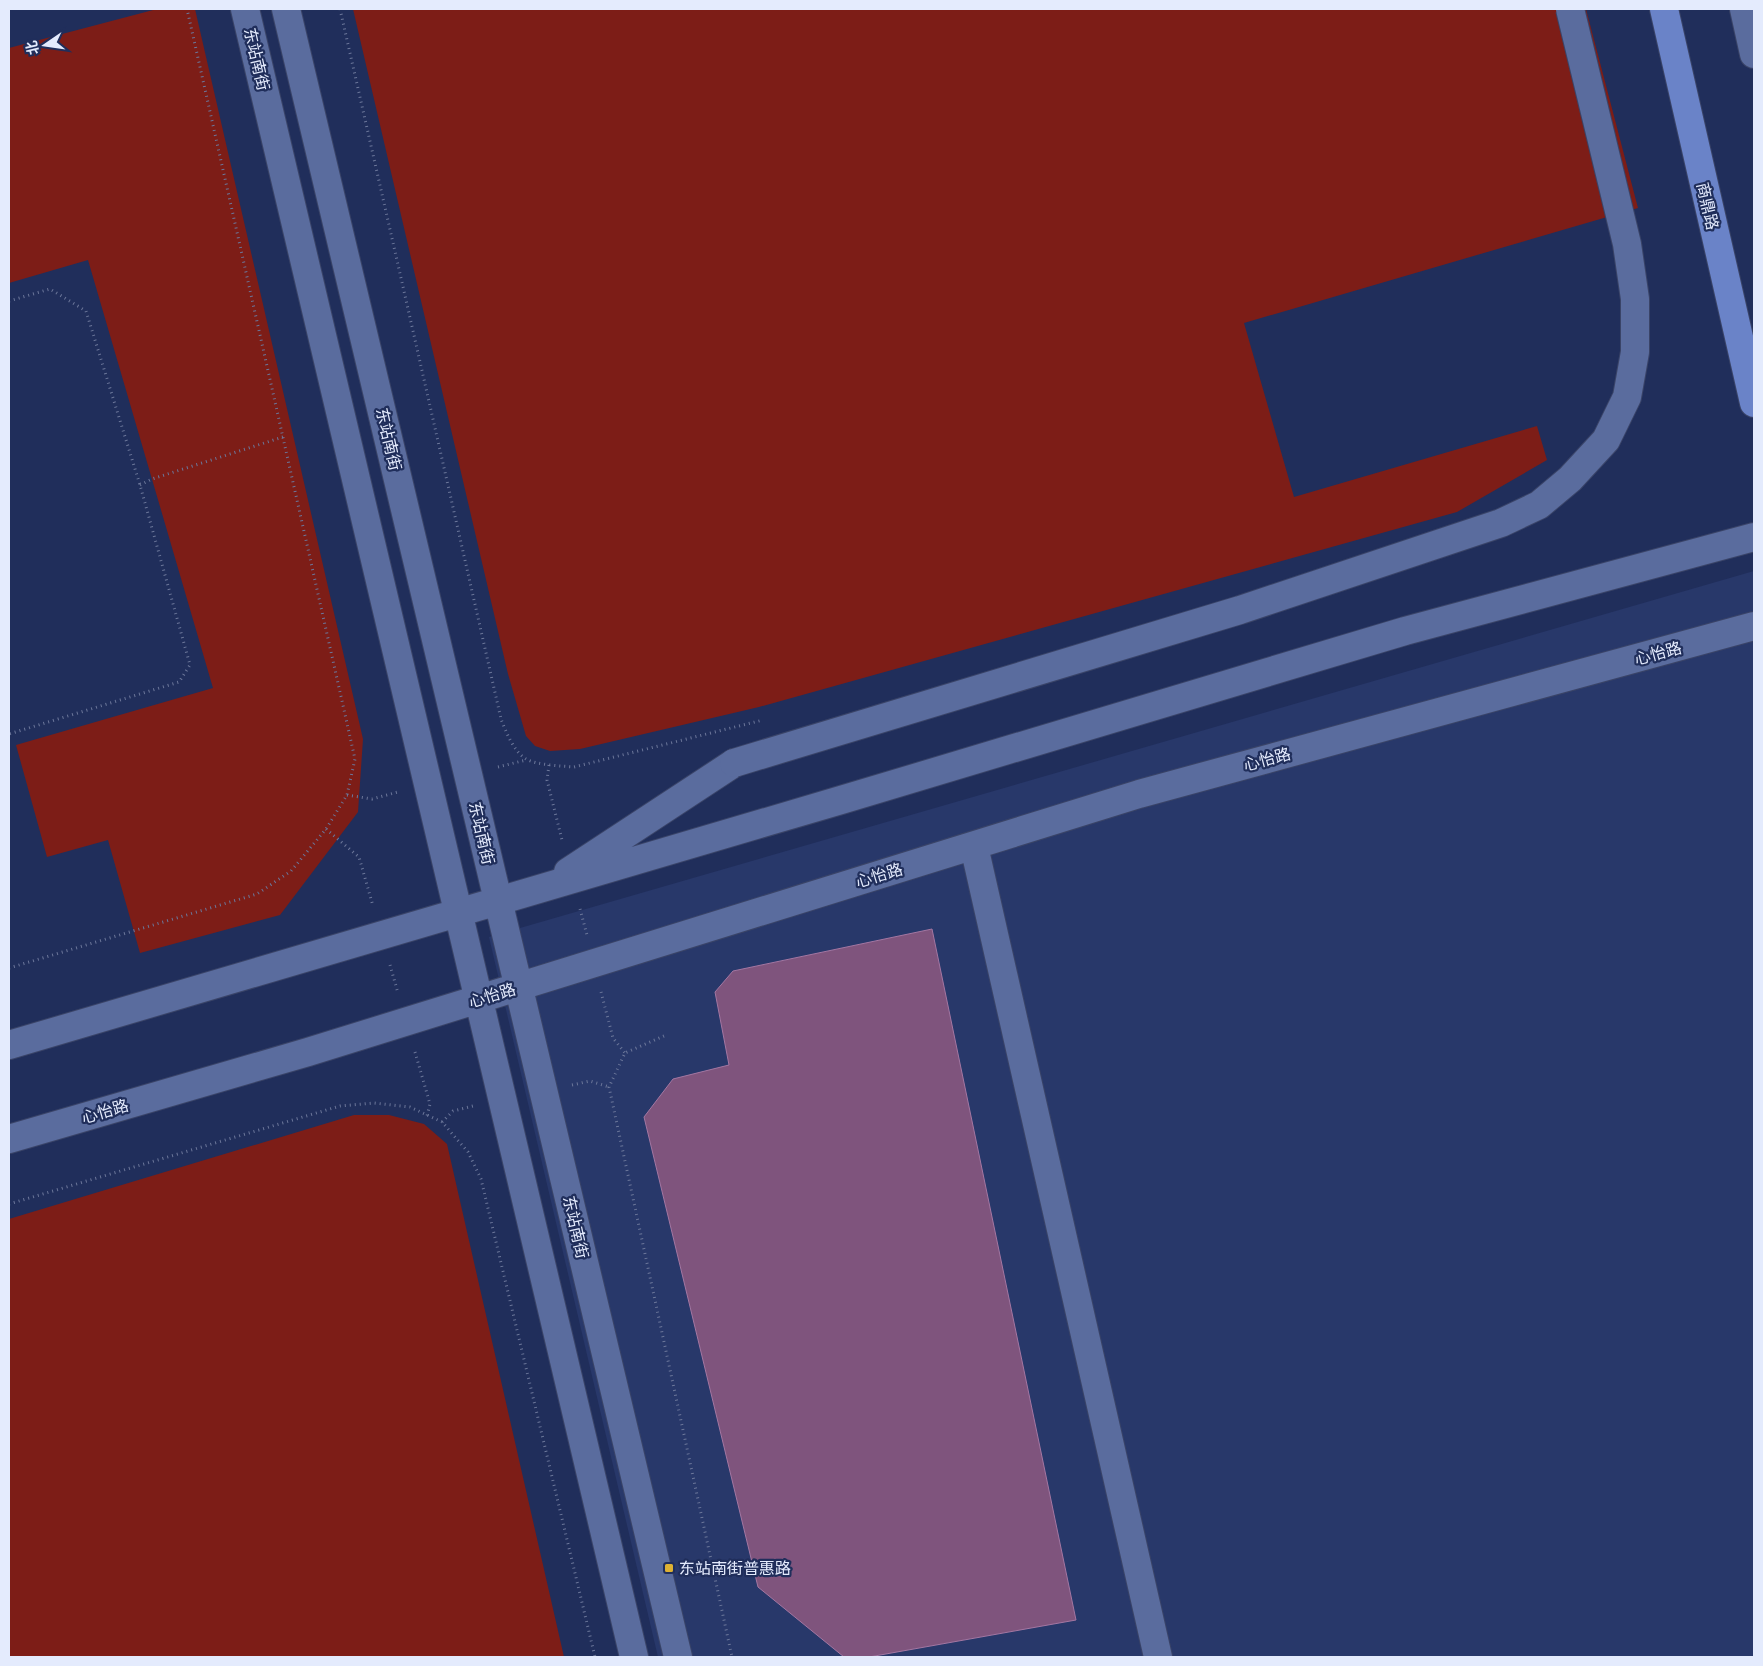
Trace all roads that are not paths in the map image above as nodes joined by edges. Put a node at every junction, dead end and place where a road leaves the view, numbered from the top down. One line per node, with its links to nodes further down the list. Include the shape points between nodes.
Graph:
1 (246, 9): 13 (street, 东站南街)
2 (286, 9): 12 (street, 东站南街)
3 (1570, 9): 11 (street, bridge, via 1627,244 1635,299 1634,352 1628,397 1606,440 1570,479 1538,505 1501,523 1240,610 734,763)
4 (1664, 9): 7 (main road, 商鼎路)
5 (1744, 9): 6 (street)
6 (1754, 54)
7 (1754, 403)
8 (1754, 537): 11 (street, via 1405,631)
9 (1754, 626): 10 (street, 心怡路, via 1139,794)
10 (974, 846): 14 (street, 心怡路); 20 (street)
11 (544, 888): 12 (street)
12 (498, 901): 13 (street); 14 (street, 东站南街)
13 (459, 913): 15 (street, 东站南街); 16 (street)
14 (519, 987): 15 (street, 心怡路); 19 (street, 东站南街)
15 (479, 999): 17 (street, 心怡路); 18 (street, 东站南街)
16 (9, 1045)
17 (9, 1139)
18 (634, 1657)
19 (678, 1657)
20 (1158, 1657)

